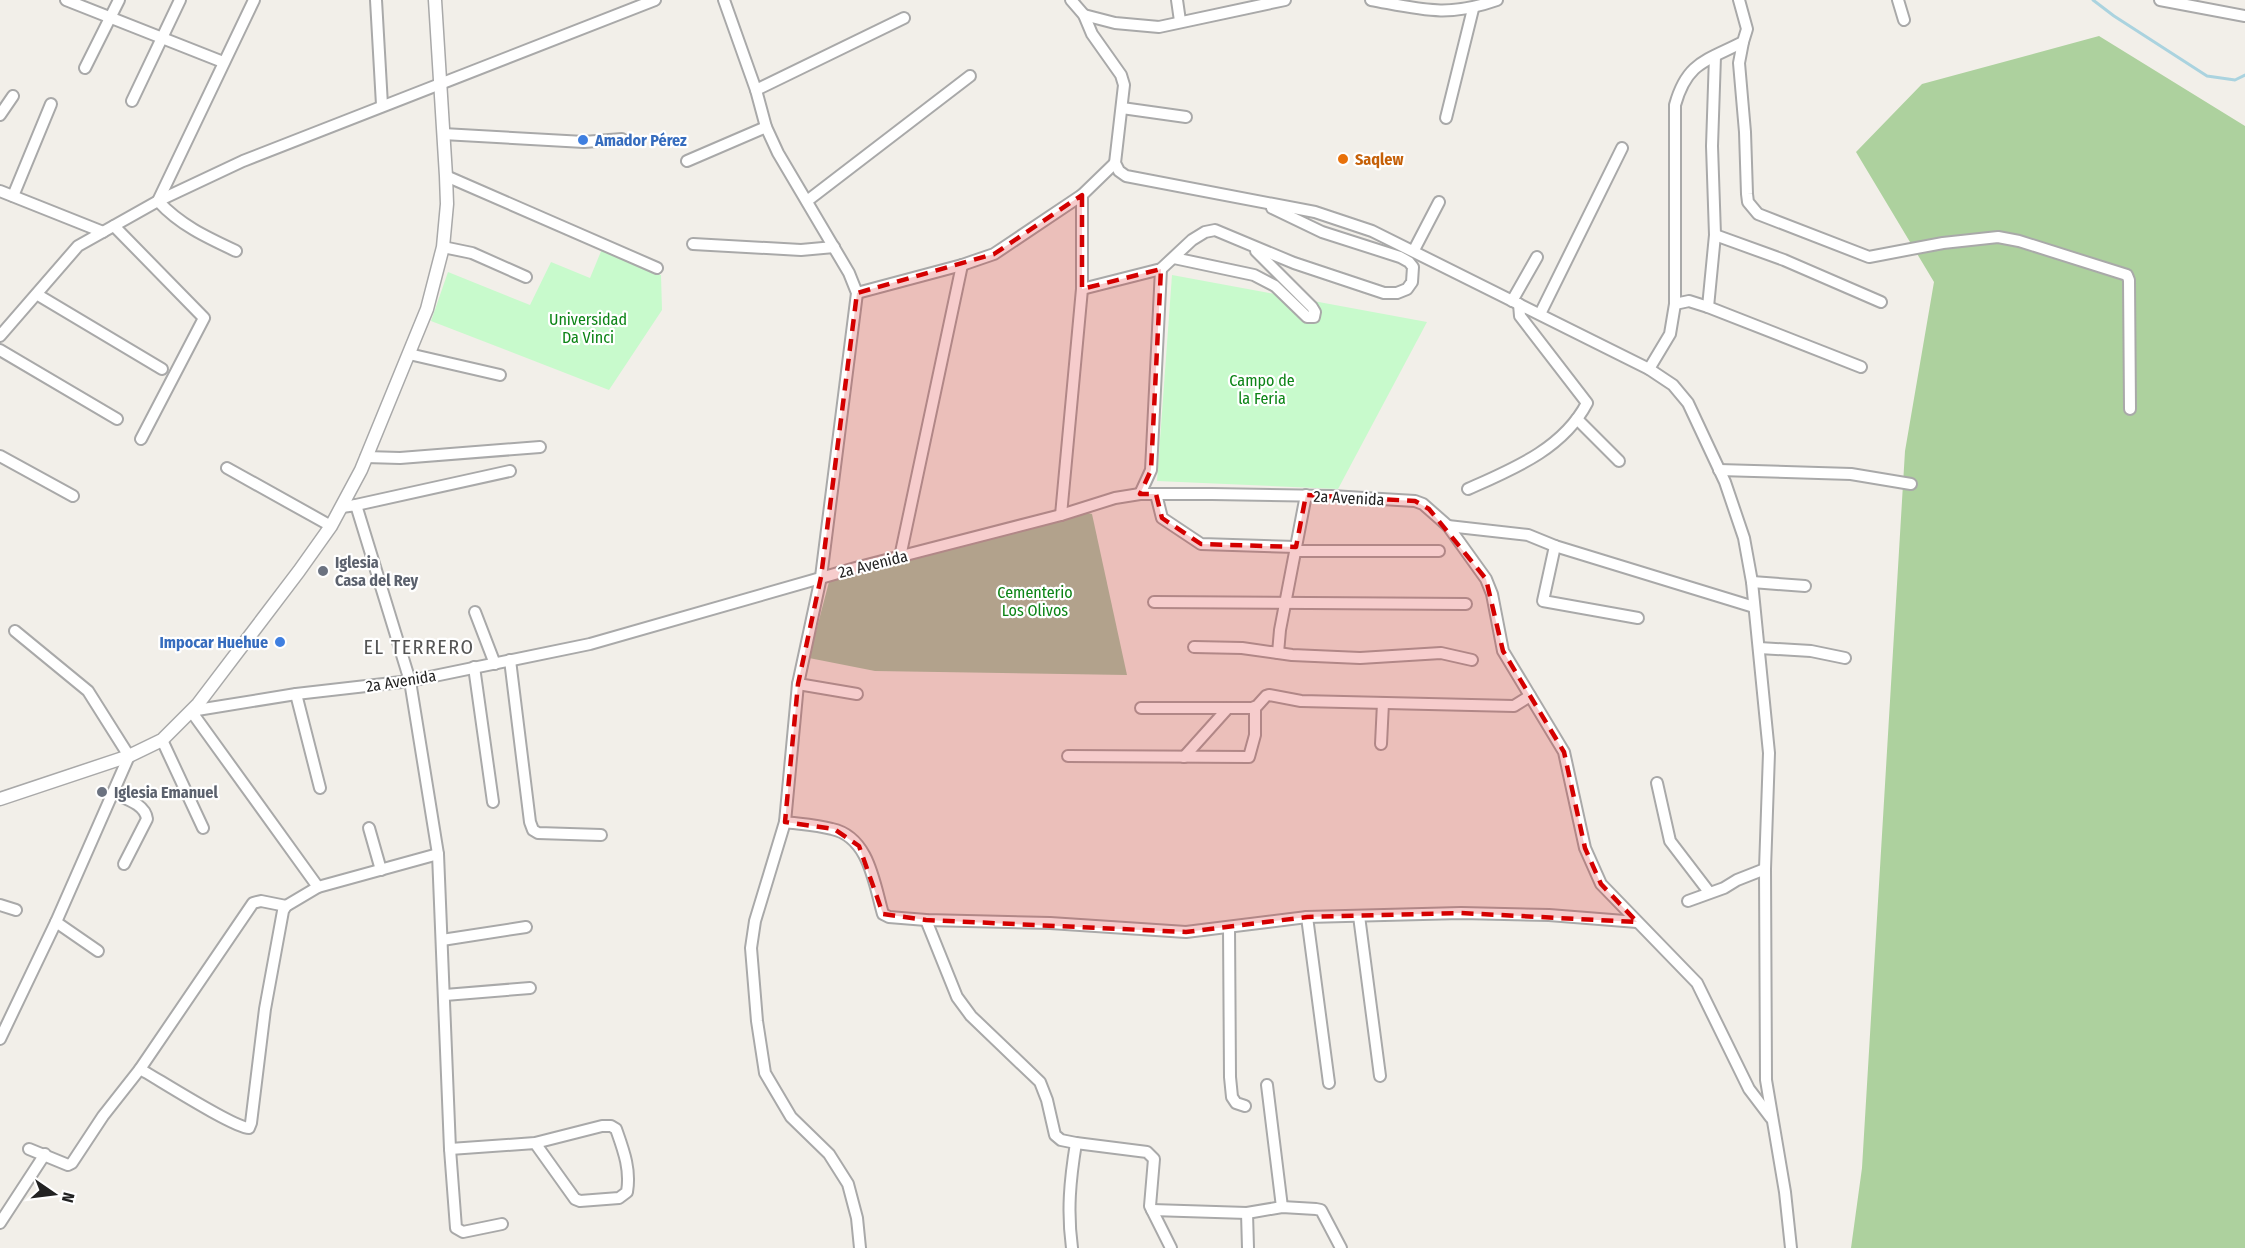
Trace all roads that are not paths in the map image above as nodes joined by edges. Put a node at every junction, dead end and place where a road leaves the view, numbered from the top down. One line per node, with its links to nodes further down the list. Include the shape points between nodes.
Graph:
1 (66, 0): 20 (street)
2 (119, 0): 20 (street)
3 (180, 0): 24 (street)
4 (254, 0): 27 (street)
5 (376, 0): 35 (street)
6 (435, 0): 30 (street)
7 (655, 0): 30 (street)
8 (724, 0): 31 (street)
9 (1071, 0): 18 (street)
10 (1178, 0): 23 (street)
11 (1285, 0): 23 (street)
12 (1371, 0): 17 (street, via 1420,10)
13 (1497, 0): 17 (street)
14 (1738, 0): 25 (street, via 1747,29)
15 (1898, 0): 22 (street)
16 (2160, 0): 19 (street)
17 (1473, 9): 39 (street)
18 (1084, 15): 23 (street, via 1115,23 1159,27); 36 (street, via 1092,34 1121,75)
19 (2245, 16)
20 (111, 18): 24 (street); 28 (street)
21 (904, 18): 31 (street)
22 (1904, 20)
23 (1180, 21)
24 (162, 37): 27 (street); 33 (street)
25 (1743, 42): 26 (street); 84 (street, via 1739,63 1747,194 1748,202 1758,213 1869,257 1998,237 2127,275)
26 (1715, 56): 56 (street); 74 (street, via 1692,69 1675,105)
27 (223, 62): 51 (street)
28 (85, 68)
29 (970, 76): 52 (street)
30 (439, 85): 35 (street); 41 (street)
31 (756, 90): 40 (street)
32 (13, 96): 37 (street)
33 (132, 101)
34 (51, 104): 49 (street)
35 (382, 105): 51 (street, via 243,161)
36 (1122, 108): 38 (street); 45 (street)
37 (0, 115)
38 (1186, 117)
39 (1446, 118)
40 (766, 127): 44 (street); 52 (street)
41 (443, 134): 42 (street, via 585,142); 46 (street)
42 (622, 139)
43 (1622, 148): 76 (street)
44 (687, 160)
45 (1115, 163): 48 (street); 50 (street, via 1126,176)
46 (446, 176): 59 (street); 66 (street)
47 (0, 191): 49 (street)
48 (1082, 195): 65 (street, via 994,255); 69 (street)
49 (13, 196): 55 (street)
50 (1256, 199): 58 (street, via 1322,232 1400,256 1413,267 1414,274 1407,288 1384,293); 61 (street, via 1324,215)
51 (158, 201): 54 (street); 62 (street, via 185,226)
52 (807, 201): 60 (street)
53 (1439, 202): 61 (street)
54 (114, 226): 55 (street); 87 (street, via 204,318)
55 (103, 232): 71 (street, via 78,246)
56 (1715, 235): 72 (street); 75 (street)
57 (693, 244): 60 (street)
58 (1249, 245): 64 (street, via 1215,230 1192,240); 64 (street, via 1312,307 1314,317 1307,317 1275,286 1254,275)
59 (443, 247): 68 (street, via 472,253); 79 (street, via 427,309)
60 (834, 248): 70 (street)
61 (1414, 250): 73 (street)
62 (236, 251)
63 (1537, 257): 73 (street)
64 (1174, 258): 67 (street)
65 (962, 265): 70 (street); 109 (street)
66 (657, 268)
67 (1161, 269): 69 (street); 97 (street, via 1151,470)
68 (526, 277)
69 (1082, 289): 103 (street)
70 (857, 293): 110 (street)
71 (38, 295): 77 (street); 81 (street)
72 (1881, 302)
73 (1515, 303): 76 (street); 86 (street, via 1520,316 1587,400)
74 (1675, 304): 75 (street, via 1689,301); 82 (street, via 1670,334)
75 (1708, 307): 80 (street)
76 (1540, 314): 82 (street)
77 (0, 336)
78 (0, 350): 85 (street)
79 (409, 354): 83 (street); 90 (street)
80 (1861, 367)
81 (162, 369)
82 (1649, 369): 93 (street, via 1673,385 1688,403)
83 (500, 375)
84 (2130, 410)
85 (117, 419)
86 (1577, 419): 91 (street); 96 (street, via 1524,464)
87 (141, 439)
88 (540, 447): 90 (street)
89 (0, 456): 100 (street)
90 (366, 457): 102 (street)
91 (1619, 461)
92 (227, 468): 104 (street)
93 (1719, 470): 95 (street, via 1851,474); 111 (street, via 1744,538)
94 (510, 471): 101 (street)
95 (1911, 484)
96 (1468, 489)
97 (1140, 494): 98 (street, 2a Avenida); 103 (street, 2a Avenida)
98 (1156, 494): 99 (street, 2a Avenida); 107 (street, via 1162,518 1201,544)
99 (1306, 495): 105 (street, 2a Avenida, via 1415,501); 107 (street)
100 (73, 496)
101 (356, 505): 102 (street); 128 (street)
102 (342, 507): 104 (street)
103 (1061, 515): 109 (street, 2a Avenida)
104 (331, 526): 137 (street)
105 (1448, 526): 106 (street, via 1528,535); 132 (street, 2a Avenida, via 1486,579 1503,651)
106 (1555, 546): 116 (street); 118 (street, via 1543,601)
107 (1296, 549): 108 (street); 114 (street)
108 (1439, 551)
109 (900, 557): 110 (street, 2a Avenida)
110 (822, 577): 124 (street, 2a Avenida, via 590,644); 129 (street)
111 (1752, 582): 112 (street); 116 (street)
112 (1805, 586)
113 (1154, 602): 114 (street)
114 (1285, 603): 115 (street); 122 (street)
115 (1466, 604)
116 (1754, 607): 121 (street)
117 (475, 612): 126 (street)
118 (1638, 618)
119 (15, 631): 140 (street, via 88,691)
120 (1194, 647): 122 (street)
121 (1759, 648): 123 (street); 154 (street, via 1769,753)
122 (1278, 653): 125 (street, via 1360,658 1441,653)
123 (1845, 658)
124 (510, 660): 126 (street, 2a Avenida); 151 (street, via 533,830)
125 (1472, 660)
126 (495, 664): 127 (street, 2a Avenida)
127 (474, 667): 128 (street, 2a Avenida); 147 (street)
128 (410, 681): 130 (street, 2a Avenida); 152 (street)
129 (798, 684): 131 (street); 148 (street)
130 (296, 694): 137 (street, 2a Avenida); 144 (street)
131 (857, 694)
132 (1530, 696): 133 (street, via 1514,706); 166 (street, 2a Avenida, via 1564,752 1585,848 1601,884)
133 (1383, 703): 136 (street, via 1301,701 1269,695); 139 (street)
134 (1141, 708): 135 (street)
135 (1228, 708): 136 (street); 142 (street)
136 (1255, 708): 142 (street, via 1256,735 1249,757)
137 (191, 711): 138 (street); 156 (street)
138 (162, 740): 140 (street); 149 (street)
139 (1381, 744)
140 (129, 756): 145 (street); 146 (street)
141 (1068, 756): 142 (street)
142 (1184, 757)
143 (1657, 783): 157 (street, via 1670,842)
144 (320, 788)
145 (113, 793): 153 (street, via 146,812 147,819); 165 (street)
146 (0, 799)
147 (493, 802)
148 (785, 822): 164 (street, via 834,829 849,838 868,862 883,914); 190 (street, via 755,921 751,948 756,1021 765,1073 790,1117 829,1154 848,1184)
149 (203, 828)
150 (369, 828): 155 (street)
151 (601, 835)
152 (438, 854): 155 (street); 169 (street)
153 (124, 864)
154 (1765, 869): 157 (street); 179 (street, via 1766,1080)
155 (381, 870): 156 (street)
156 (318, 887): 160 (street)
157 (1708, 892): 158 (street)
158 (1688, 901)
159 (0, 904): 161 (street)
160 (286, 906): 174 (street, via 253,903); 174 (street, via 265,1009 249,1128)
161 (16, 910)
162 (1359, 916): 163 (street); 166 (street, via 1461,913); 175 (street)
163 (1307, 917): 168 (street); 176 (street)
164 (926, 920): 168 (street, via 1186,932); 181 (street, via 957,997 971,1016 1040,1082 1055,1135)
165 (56, 922): 170 (street); 173 (street)
166 (1637, 922): 179 (street, 2a Avenida, via 1697,983 1749,1089)
167 (526, 927): 169 (street)
168 (1229, 927): 178 (street, via 1230,1077 1232,1097)
169 (442, 940): 172 (street)
170 (98, 951)
171 (530, 988): 172 (street)
172 (445, 995): 183 (street)
173 (0, 1039)
174 (140, 1069): 184 (street, via 72,1163 68,1165)
175 (1380, 1076)
176 (1329, 1083)
177 (1267, 1085): 185 (street)
178 (1245, 1106)
179 (1771, 1118): 195 (street)
180 (535, 1143): 180 (street, via 575,1199 619,1198 627,1192 626,1159 616,1129 611,1126); 183 (street)
181 (1076, 1143): 186 (street, via 1151,1154); 191 (street, via 1068,1220)
182 (29, 1149): 184 (street)
183 (450, 1149): 189 (street, via 456,1227 463,1232)
184 (45, 1155): 188 (street)
185 (1282, 1207): 187 (street); 194 (street, via 1321,1210)
186 (1152, 1210): 187 (street); 192 (street)
187 (1247, 1213): 193 (street)
188 (0, 1223)
189 (502, 1224)
190 (860, 1248)
191 (1072, 1248)
192 (1171, 1248)
193 (1248, 1248)
194 (1341, 1248)
195 (1791, 1248)

